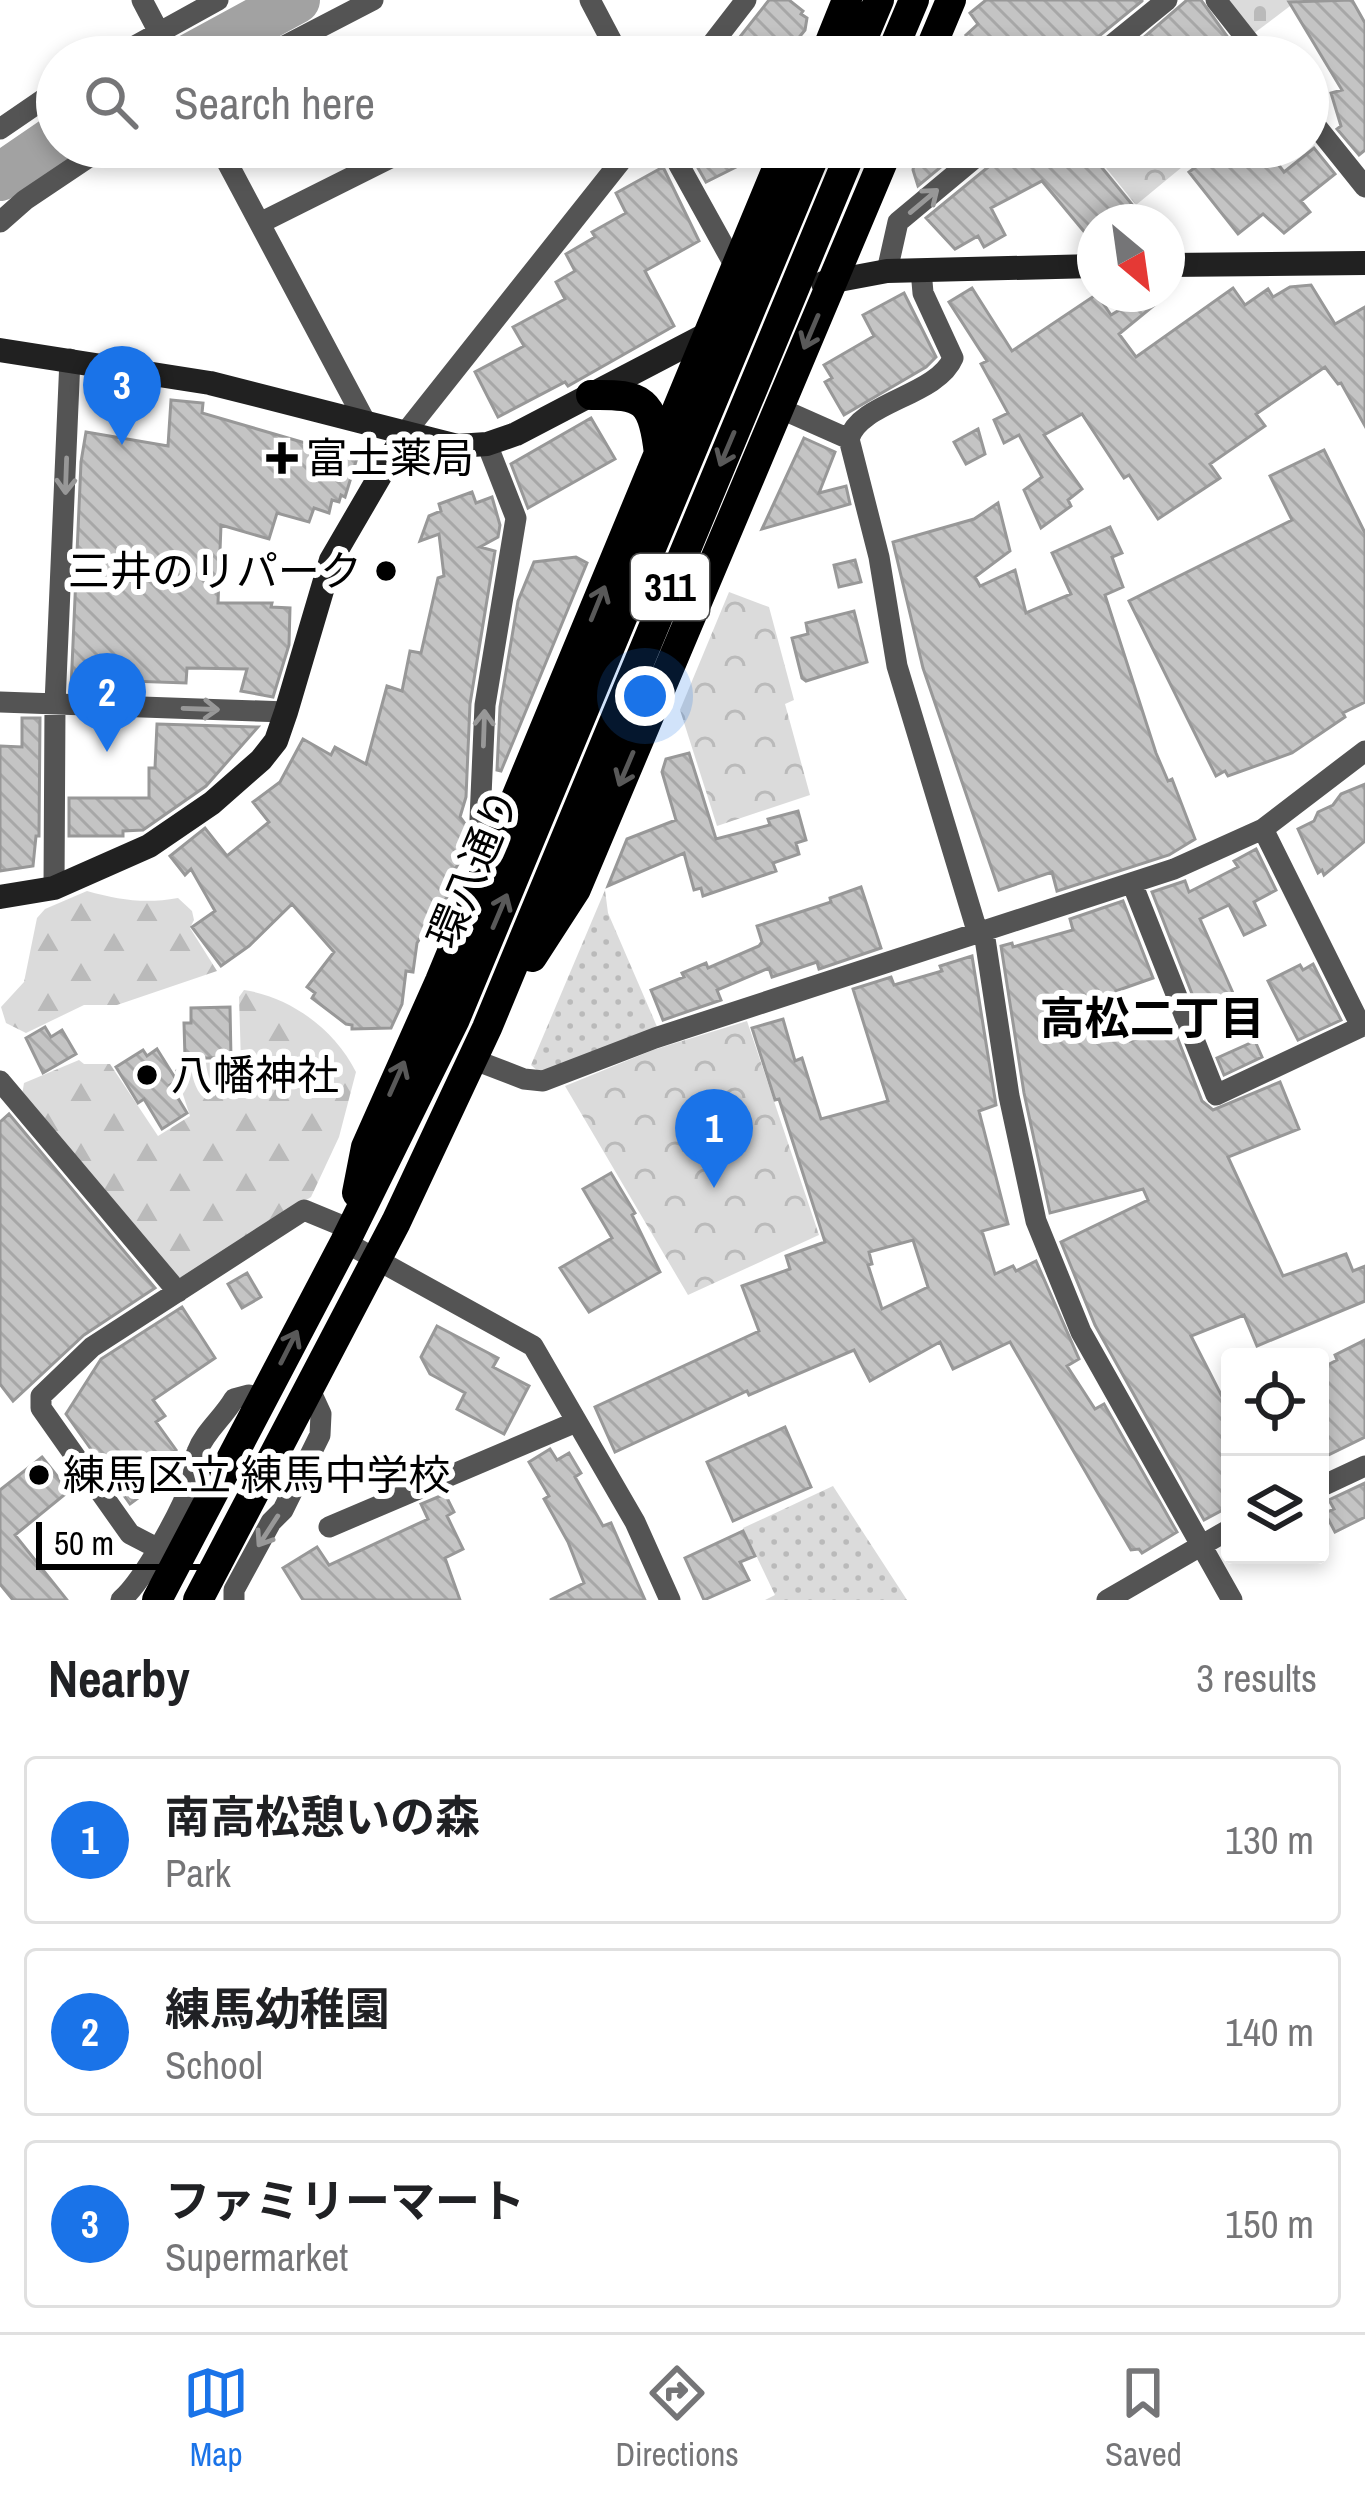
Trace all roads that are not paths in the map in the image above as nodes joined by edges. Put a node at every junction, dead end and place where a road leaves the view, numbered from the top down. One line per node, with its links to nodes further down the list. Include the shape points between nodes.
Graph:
1 (142, 0): 12 (street)
2 (218, 0): 12 (street)
3 (374, 0): 15 (street)
4 (590, 0): 16 (street)
5 (746, 0): 17 (street)
6 (847, 0): 18 (main road)
7 (879, 0): 19 (main road)
8 (914, 0): 20 (main road)
9 (951, 0): 21 (main road)
10 (1167, 0): 22 (street)
11 (1216, 0): 23 (street)
12 (160, 32): 13 (street); 14 (street)
13 (153, 36)
14 (162, 36)
15 (303, 36)
16 (609, 36)
17 (718, 36)
18 (832, 36)
19 (864, 36)
20 (899, 36)
21 (936, 36)
22 (1123, 36)
23 (1244, 36)
24 (36, 104): 25 (street)
25 (0, 129)
26 (1329, 142): 37 (street)
27 (73, 168): 38 (street)
28 (230, 168): 39 (street)
29 (371, 168): 39 (street)
30 (615, 168): 53 (street)
31 (681, 168): 43 (street)
32 (777, 168): 43 (main road, 311)
33 (809, 168): 71 (main road, 環八通り / 311, one-way to 33, via 455,1019)
34 (844, 168): 68 (main road, 環八通り / 311, one-way to 68)
35 (881, 168): 46 (main road)
36 (963, 168): 45 (street, one-way to 36, via 898,222)
37 (1365, 187)
38 (0, 221)
39 (260, 224): 52 (street)
40 (1365, 262): 41 (street)
41 (1185, 265)
42 (1077, 266): 44 (street)
43 (736, 268): 47 (main road, 311)
44 (921, 269): 45 (street); 54 (street, via 953,362 854,425)
45 (886, 271): 46 (street)
46 (834, 279): 47 (street); 51 (main road, one-way to 51)
47 (710, 332): 50 (street); 56 (main road, 311)
48 (0, 350): 49 (street)
49 (70, 359): 52 (street, via 210,383); 58 (street, one-way to 58)
50 (591, 395): 55 (street); 56 (main road, via 626,394 647,406)
51 (779, 408): 54 (street); 68 (main road, one-way to 68, via 576,889)
52 (366, 423): 53 (street)
53 (405, 433): 55 (street, via 457,446); 59 (street, via 331,560)
54 (849, 439): 66 (street, via 897,666)
55 (488, 444): 62 (street, one-way to 55, via 480,819 484,705 516,518)
56 (659, 454): 62 (main road, 311, one-way to 56)
57 (0, 702): 58 (street)
58 (55, 704): 59 (street, one-way to 59); 64 (street)
59 (286, 712): 64 (street, via 276,741 212,803 149,846)
60 (1365, 752): 61 (street)
61 (1263, 829): 63 (street); 67 (street)
62 (503, 831): 71 (main road, 311, one-way to 62, via 365,1147)
63 (1132, 884): 66 (street); 67 (street, via 1216,1094)
64 (54, 888): 65 (street)
65 (0, 897)
66 (981, 933): 69 (street, via 543,1081); 81 (street, via 1036,1221 1081,1332)
67 (1363, 1026)
68 (487, 1028): 69 (main road, 環八通り / 311)
69 (472, 1059): 72 (main road, 環八通り / 311)
70 (0, 1081): 73 (street)
71 (348, 1236): 72 (street); 73 (street, via 304,1210); 75 (main road, 環八通り / 311, one-way to 71)
72 (375, 1260): 74 (main road, 環八通り / 311); 76 (street, via 533,1346)
73 (178, 1292): 82 (street, via 92,1347 41,1396 41,1408 130,1534)
74 (309, 1388): 85 (main road, 環八通り / 311); 86 (street, one-way to 86, via 322,1414 320,1435)
75 (262, 1400): 82 (street, via 235,1399 212,1426); 84 (main road, 環八通り / 311)
76 (576, 1422): 79 (street); 87 (street)
77 (1364, 1468): 78 (street)
78 (1329, 1483)
79 (329, 1527)
80 (1221, 1533): 81 (street)
81 (1201, 1543): 88 (street); 89 (street)
82 (157, 1548): 83 (street)
83 (121, 1600)
84 (157, 1600)
85 (198, 1600)
86 (233, 1600)
87 (670, 1600)
88 (1107, 1600)
89 (1232, 1600)

